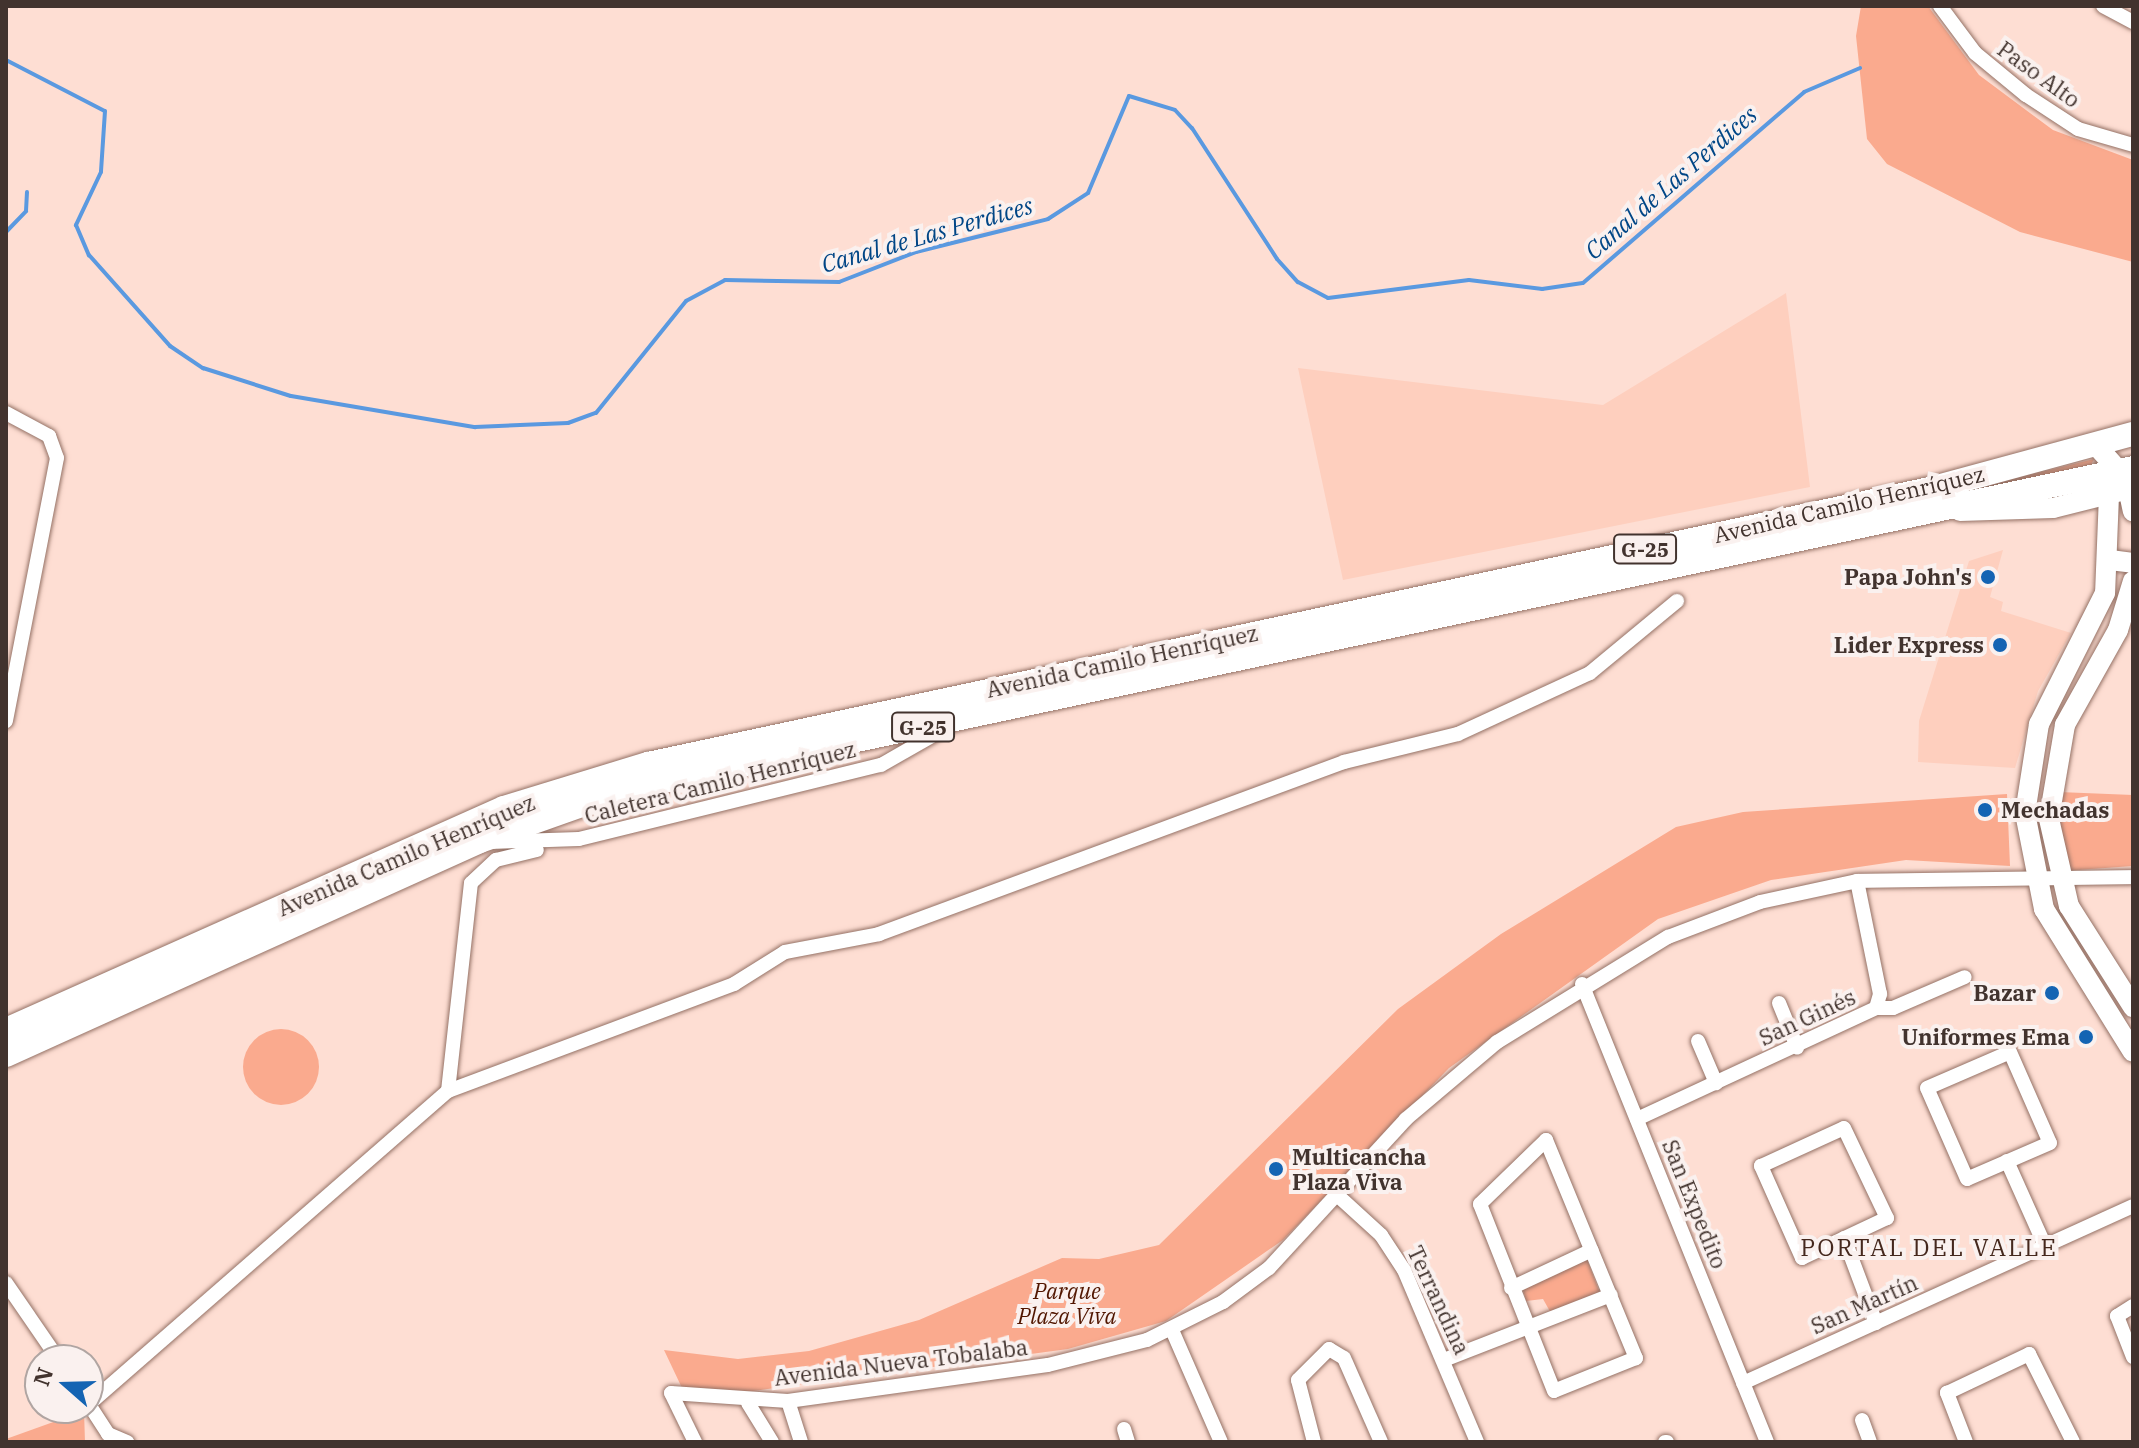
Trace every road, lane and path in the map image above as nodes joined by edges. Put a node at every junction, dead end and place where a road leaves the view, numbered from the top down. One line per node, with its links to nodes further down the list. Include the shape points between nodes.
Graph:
1 (1940, 6): 4 (street, Paso Alto, via 1975,53 2026,95 2078,129)
2 (2103, 6): 3 (street)
3 (2133, 22)
4 (2133, 145)
5 (6, 413): 17 (street, via 49,436 57,458)
6 (2133, 434): 7 (main road, Avenida Camilo Henríquez / G-25)
7 (2095, 444): 8 (main road); 29 (main road, Avenida Camilo Henríquez / G-25, via 1930,489 648,764 504,808)
8 (2130, 475): 9 (main road); 10 (main road, Avenida Camilo Henríquez / G-25); 11 (main road)
9 (2109, 495): 10 (main road, Avenida Camilo Henríquez, via 2029,510); 12 (main road)
10 (1951, 510): 16 (main road, Avenida Camilo Henríquez / G-25)
11 (2133, 511)
12 (2110, 560): 13 (main road); 21 (main road, via 2094,624 2048,703 2033,746 2025,813)
13 (2133, 563)
14 (2133, 581): 22 (main road, via 2054,761 2049,819)
15 (1677, 601): 35 (street, via 1590,673 1458,734 1344,762 879,934 785,952 734,984)
16 (957, 720): 18 (street, Caletera Camilo Henríquez, via 881,765); 19 (main road, Avenida Camilo Henríquez / G-25, via 669,778)
17 (6, 721)
18 (579, 839): 19 (street, Caletera Camilo Henríquez); 35 (street, via 477,871)
19 (480, 841): 33 (main road, Avenida Camilo Henríquez / G-25)
20 (2133, 877): 22 (street, Avenida Nueva Tobalaba)
21 (2035, 878): 22 (street, Avenida Nueva Tobalaba); 23 (street, Avenida Nueva Tobalaba); 32 (main road, via 2061,944)
22 (2060, 878): 27 (main road, via 2082,931)
23 (1857, 881): 25 (street, Avenida Nueva Tobalaba, via 1698,924); 28 (street, San Ginés, via 1880,994)
24 (1965, 977): 28 (street, via 1893,1008)
25 (1582, 984): 36 (street, San Expedito); 38 (street, Avenida Nueva Tobalaba, via 1432,1095)
26 (1779, 1003): 31 (street)
27 (2132, 1003)
28 (1876, 1008): 31 (street, San Ginés)
29 (6, 1030)
30 (1698, 1041): 34 (street)
31 (1797, 1047): 34 (street, San Ginés)
32 (2133, 1052)
33 (6, 1055)
34 (1716, 1083): 36 (street, San Ginés)
35 (448, 1091): 54 (street)
36 (1637, 1119): 53 (street, San Expedito)
37 (2007, 1161): 37 (street, via 2050,1143 2010,1052 1927,1088 1967,1179); 41 (street)
38 (1336, 1194): 49 (street, Avenida Nueva Tobalaba, via 1269,1268); 52 (street, Terrandina, via 1393,1252)
39 (2133, 1206): 41 (street, San Martín)
40 (1844, 1238): 40 (street, via 1802,1258 1761,1166 1844,1128 1887,1218); 47 (street)
41 (2045, 1246): 47 (street, San Martín)
42 (1592, 1250): 44 (street); 44 (street, via 1546,1140 1480,1204); 45 (street)
43 (6, 1283): 50 (street)
44 (1511, 1288): 48 (street)
45 (1611, 1295): 48 (street); 48 (street, via 1636,1358 1554,1391)
46 (2133, 1306): 51 (street, via 2117,1316)
47 (1876, 1323): 53 (street, San Martín)
48 (1528, 1329): 52 (street)
49 (1172, 1330): 55 (street, Avenida Nueva Tobalaba, via 1048,1365); 63 (street)
50 (48, 1344)
51 (2133, 1357)
52 (1444, 1360): 66 (street, Terrandina)
53 (1743, 1383): 67 (street, San Expedito)
54 (104, 1391)
55 (788, 1401): 56 (street, Avenida Nueva Tobalaba); 62 (street)
56 (748, 1403): 60 (street, Avenida Nueva Tobalaba, via 671,1393); 61 (street)
57 (1862, 1420): 68 (street)
58 (102, 1424): 59 (street, via 108,1434)
59 (127, 1442)
60 (695, 1442)
61 (772, 1442)
62 (801, 1442)
63 (1221, 1442)
64 (1314, 1442): 65 (street, via 1297,1385 1329,1349 1344,1358)
65 (1381, 1442)
66 (1477, 1442)
67 (1767, 1442)
68 (1870, 1442)
69 (1966, 1442): 70 (street, via 1947,1393 2029,1354)
70 (2073, 1442)

